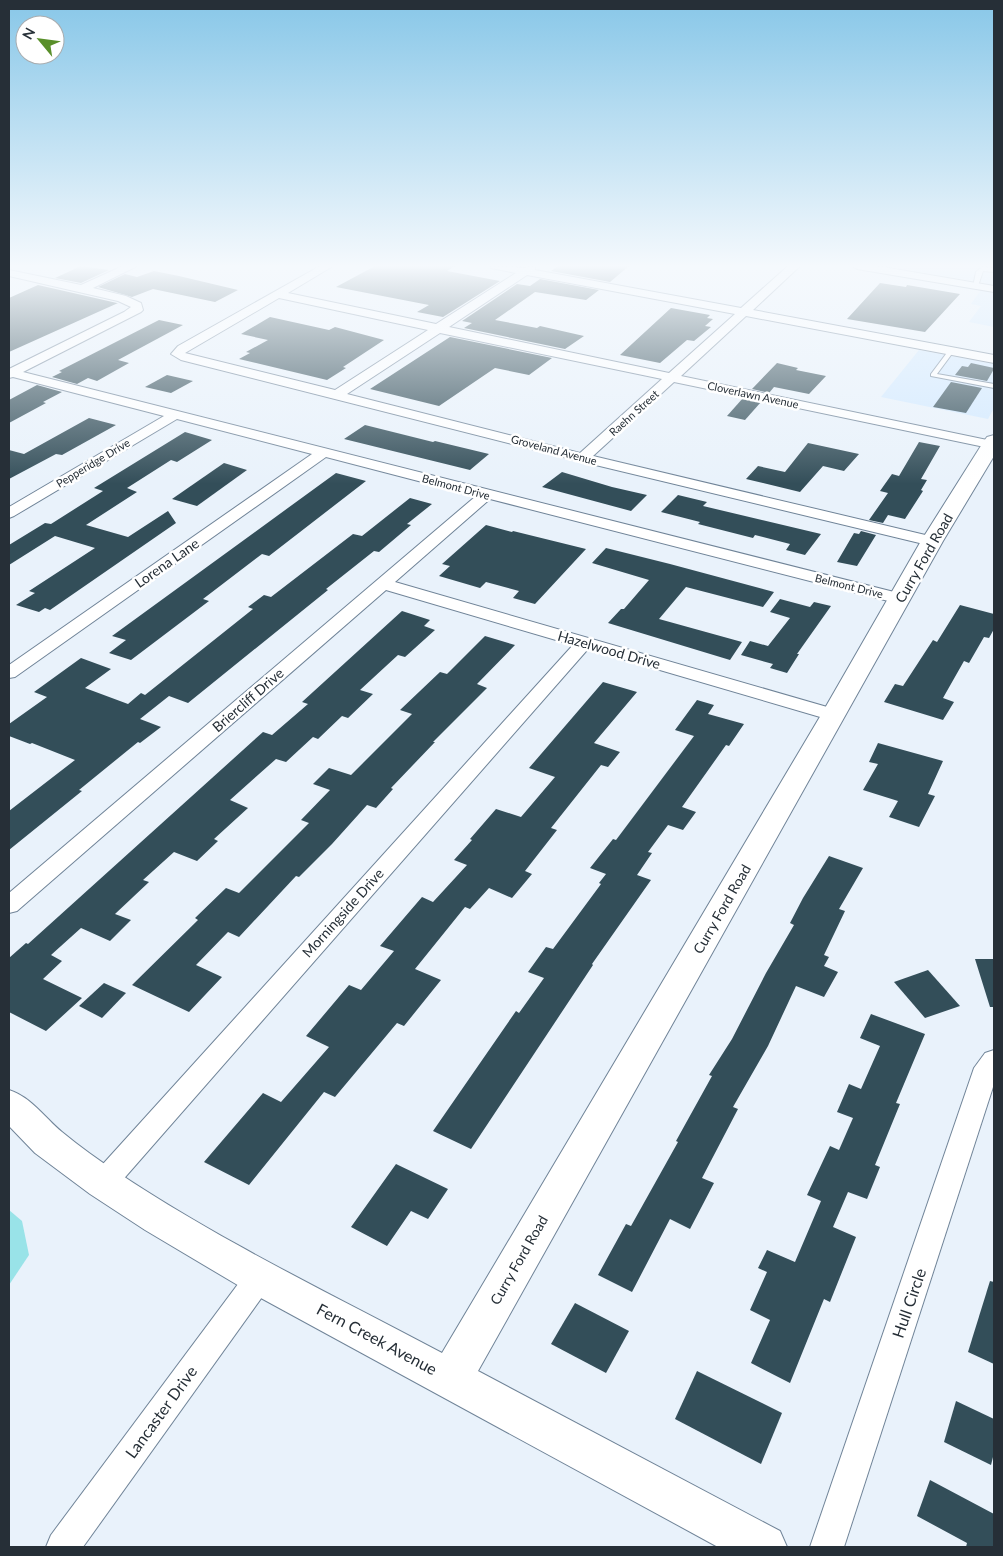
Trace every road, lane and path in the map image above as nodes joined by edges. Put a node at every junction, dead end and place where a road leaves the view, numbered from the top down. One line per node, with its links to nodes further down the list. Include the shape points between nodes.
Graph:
1 (80, 339): 9 (street)
2 (199, 339): 12 (street, Groveland Avenue, via 177,354)
3 (423, 339): 12 (street)
4 (484, 339): 10 (street, Cloverlawn Avenue)
5 (715, 339): 10 (street, Raehn Street)
6 (885, 339): 7 (street)
7 (951, 351): 8 (street); 11 (lane, via 934,375)
8 (994, 359)
9 (11, 373): 13 (street, Belmont Drive)
10 (673, 378): 14 (street, Cloverlawn Avenue); 16 (street, Raehn Street)
11 (994, 386)
12 (338, 394): 16 (street, Groveland Avenue)
13 (176, 414): 15 (street, Belmont Drive); 18 (street, Pepperidge Drive)
14 (992, 448): 19 (street, Curry Ford Road)
15 (324, 452): 17 (street, Belmont Drive); 23 (street, Lorena Lane)
16 (583, 458): 19 (street, Groveland Avenue)
17 (486, 495): 20 (street, Briercliff Drive); 21 (street, Belmont Drive)
18 (9, 513)
19 (932, 541): 21 (street, Curry Ford Road)
20 (383, 584): 22 (street, Hazelwood Drive); 25 (street, Briercliff Drive)
21 (900, 599): 24 (street, Curry Ford Road)
22 (584, 643): 24 (street, Hazelwood Drive); 28 (street, Morningside Drive)
23 (9, 673)
24 (834, 714): 30 (street, Curry Ford Road)
25 (9, 905)
26 (994, 1060): 33 (street, Hull Circle, via 987,1068)
27 (9, 1104): 28 (street, Fern Creek Avenue, via 48,1142)
28 (103, 1183): 29 (street, Fern Creek Avenue)
29 (260, 1277): 30 (street, Fern Creek Avenue); 31 (street, Lancaster Drive)
30 (451, 1378): 32 (street, Fern Creek Avenue)
31 (63, 1547)
32 (764, 1547)
33 (827, 1547)

